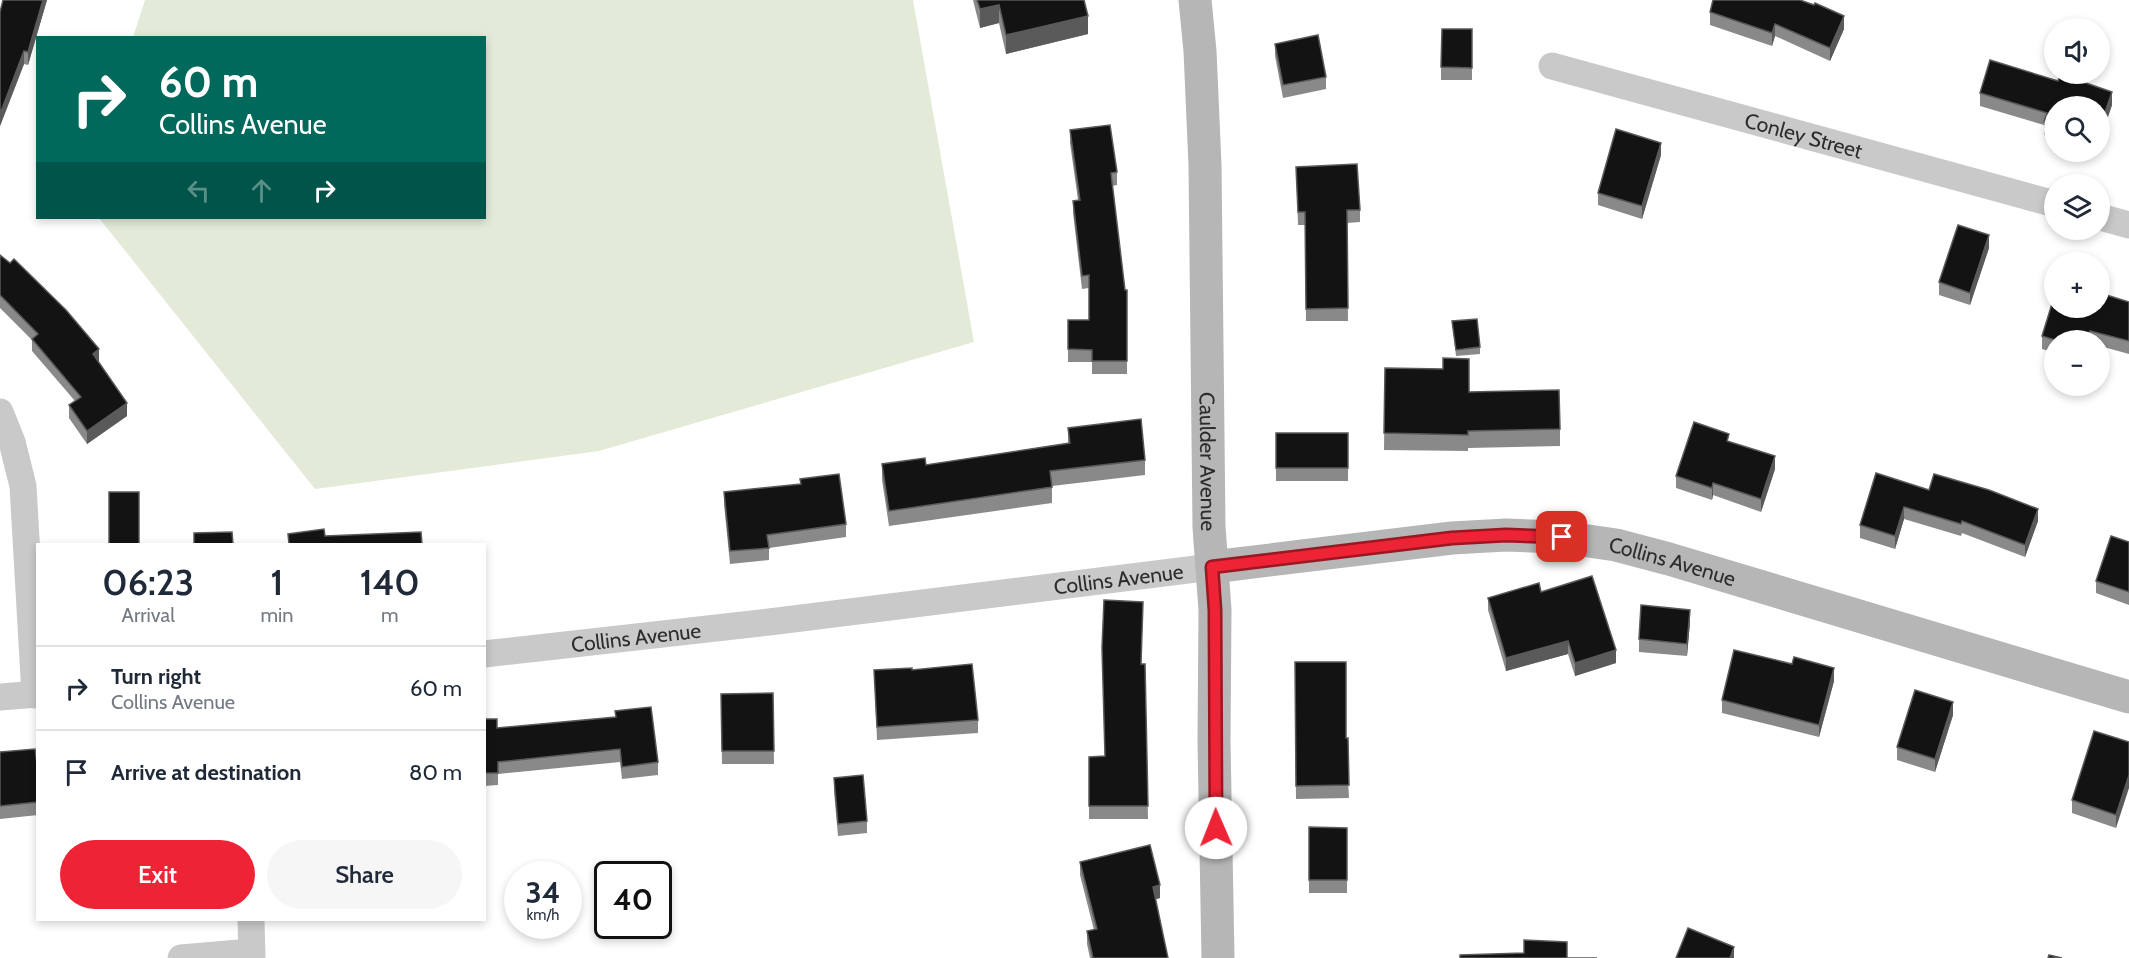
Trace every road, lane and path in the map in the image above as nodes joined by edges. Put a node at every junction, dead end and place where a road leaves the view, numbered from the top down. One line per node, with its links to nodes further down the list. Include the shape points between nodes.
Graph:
1 (1195, 0): 7 (street, Caulder Avenue, via 1205,165)
2 (1552, 66): 3 (street, Conley Street)
3 (2044, 201)
4 (2110, 220): 5 (street)
5 (2129, 225)
6 (0, 412): 9 (street, via 23,486)
7 (1212, 567): 8 (street, Collins Avenue); 11 (street, Collins Avenue, via 1452,538 1562,537 1616,545 1669,559); 15 (street, Caulder Avenue)
8 (486, 654)
9 (36, 694): 10 (street)
10 (0, 697)
11 (2129, 697)
12 (251, 921): 13 (street)
13 (251, 955): 14 (street)
14 (181, 958)
15 (1218, 958)

